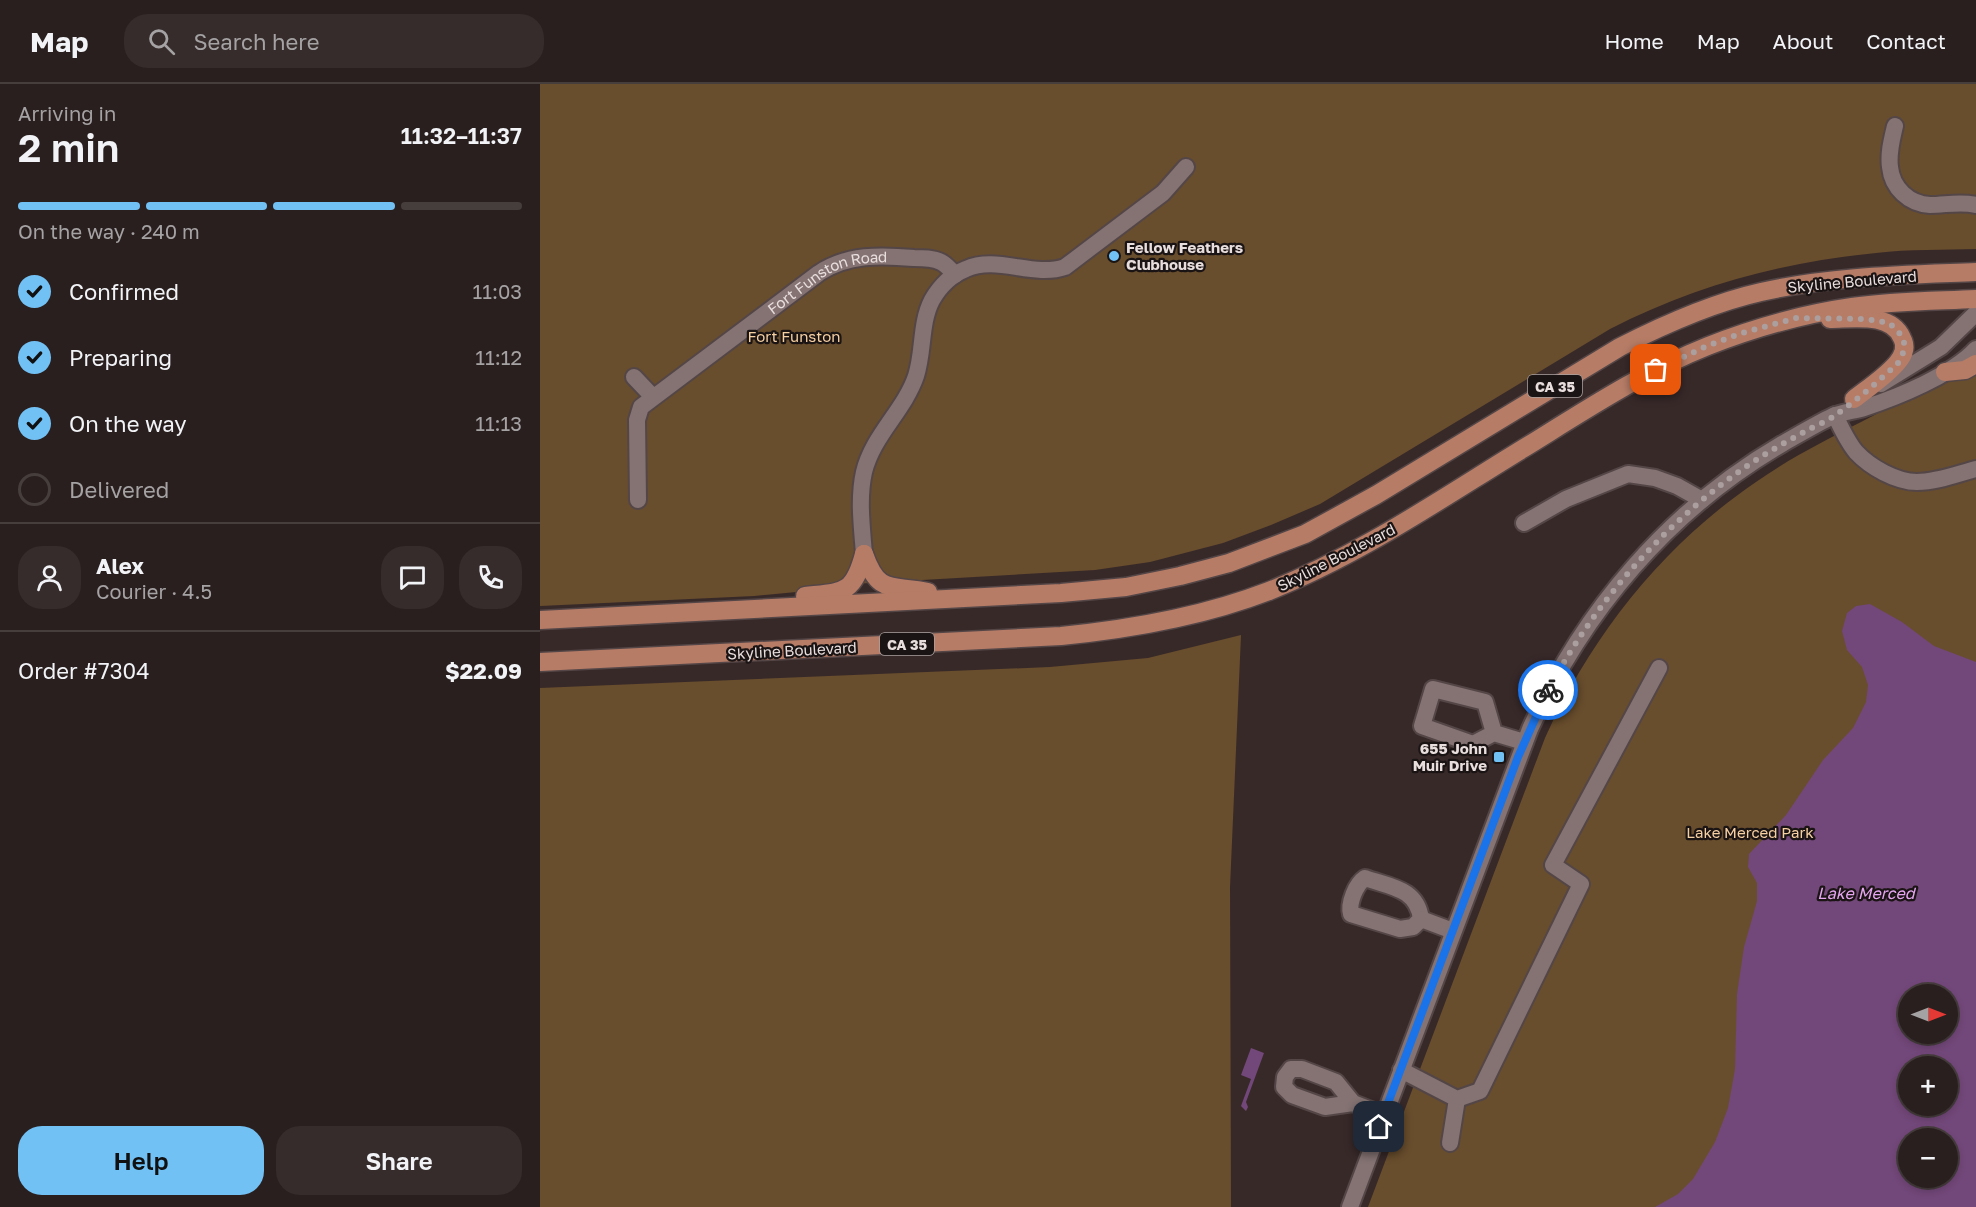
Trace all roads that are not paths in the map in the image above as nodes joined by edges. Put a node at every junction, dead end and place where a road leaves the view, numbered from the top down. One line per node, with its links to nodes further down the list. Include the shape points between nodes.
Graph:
1 (1895, 126): 3 (street, via 1890,167 1893,180 1909,199 1923,204)
2 (1186, 167): 5 (street, via 1163,193 1065,267 1047,271 984,265)
3 (1976, 205)
4 (1976, 272): 21 (main road, Skyline Boulevard / CA 35, via 1808,284 1759,292 1700,312 1620,347 1329,522 1229,563 1126,587)
5 (955, 275): 13 (street, Fort Funston Road, via 942,262 920,258 868,256 836,263); 20 (street, via 933,299 916,375 868,461 861,502)
6 (1976, 299): 8 (main road, Skyline Boulevard / CA 35, via 1870,305)
7 (1976, 314): 14 (street, via 1927,357)
8 (1796, 318): 14 (main road, via 1874,320 1889,323 1898,331 1904,341 1902,357); 24 (main road, Skyline Boulevard / CA 35, via 1742,333 1672,362 1347,555 1268,591 1188,616 1131,628 1050,637)
9 (1976, 349): 11 (street)
10 (1976, 364): 11 (main road, via 1965,370)
11 (1945, 372): 15 (street, via 1880,402)
12 (634, 377): 13 (street)
13 (653, 397): 17 (street, Fort Funston Road, via 641,407 637,420)
14 (1854, 399): 15 (street)
15 (1835, 415): 16 (street, via 1857,453 1894,477 1924,482); 18 (street, via 1769,451)
16 (1976, 469)
17 (638, 500)
18 (1702, 500): 19 (street, via 1655,478 1628,474 1566,499); 27 (street, via 1648,550 1601,606 1561,667)
19 (1524, 523)
20 (864, 554): 21 (main road, via 871,573 884,586); 22 (main road, via 858,576 848,588)
21 (956, 599): 22 (main road, Skyline Boulevard / CA 35)
22 (722, 611): 23 (main road, Skyline Boulevard / CA 35)
23 (540, 620)
24 (540, 662)
25 (1659, 668): 31 (street, via 1553,865 1581,884 1480,1091)
26 (1494, 733): 27 (street)
27 (1524, 742): 29 (street)
28 (1421, 919): 29 (street)
29 (1453, 930): 30 (street)
30 (1401, 1070): 31 (street); 33 (street)
31 (1457, 1099): 34 (street)
32 (1353, 1103): 33 (street)
33 (1384, 1115): 35 (street)
34 (1450, 1143)
35 (1350, 1207)

